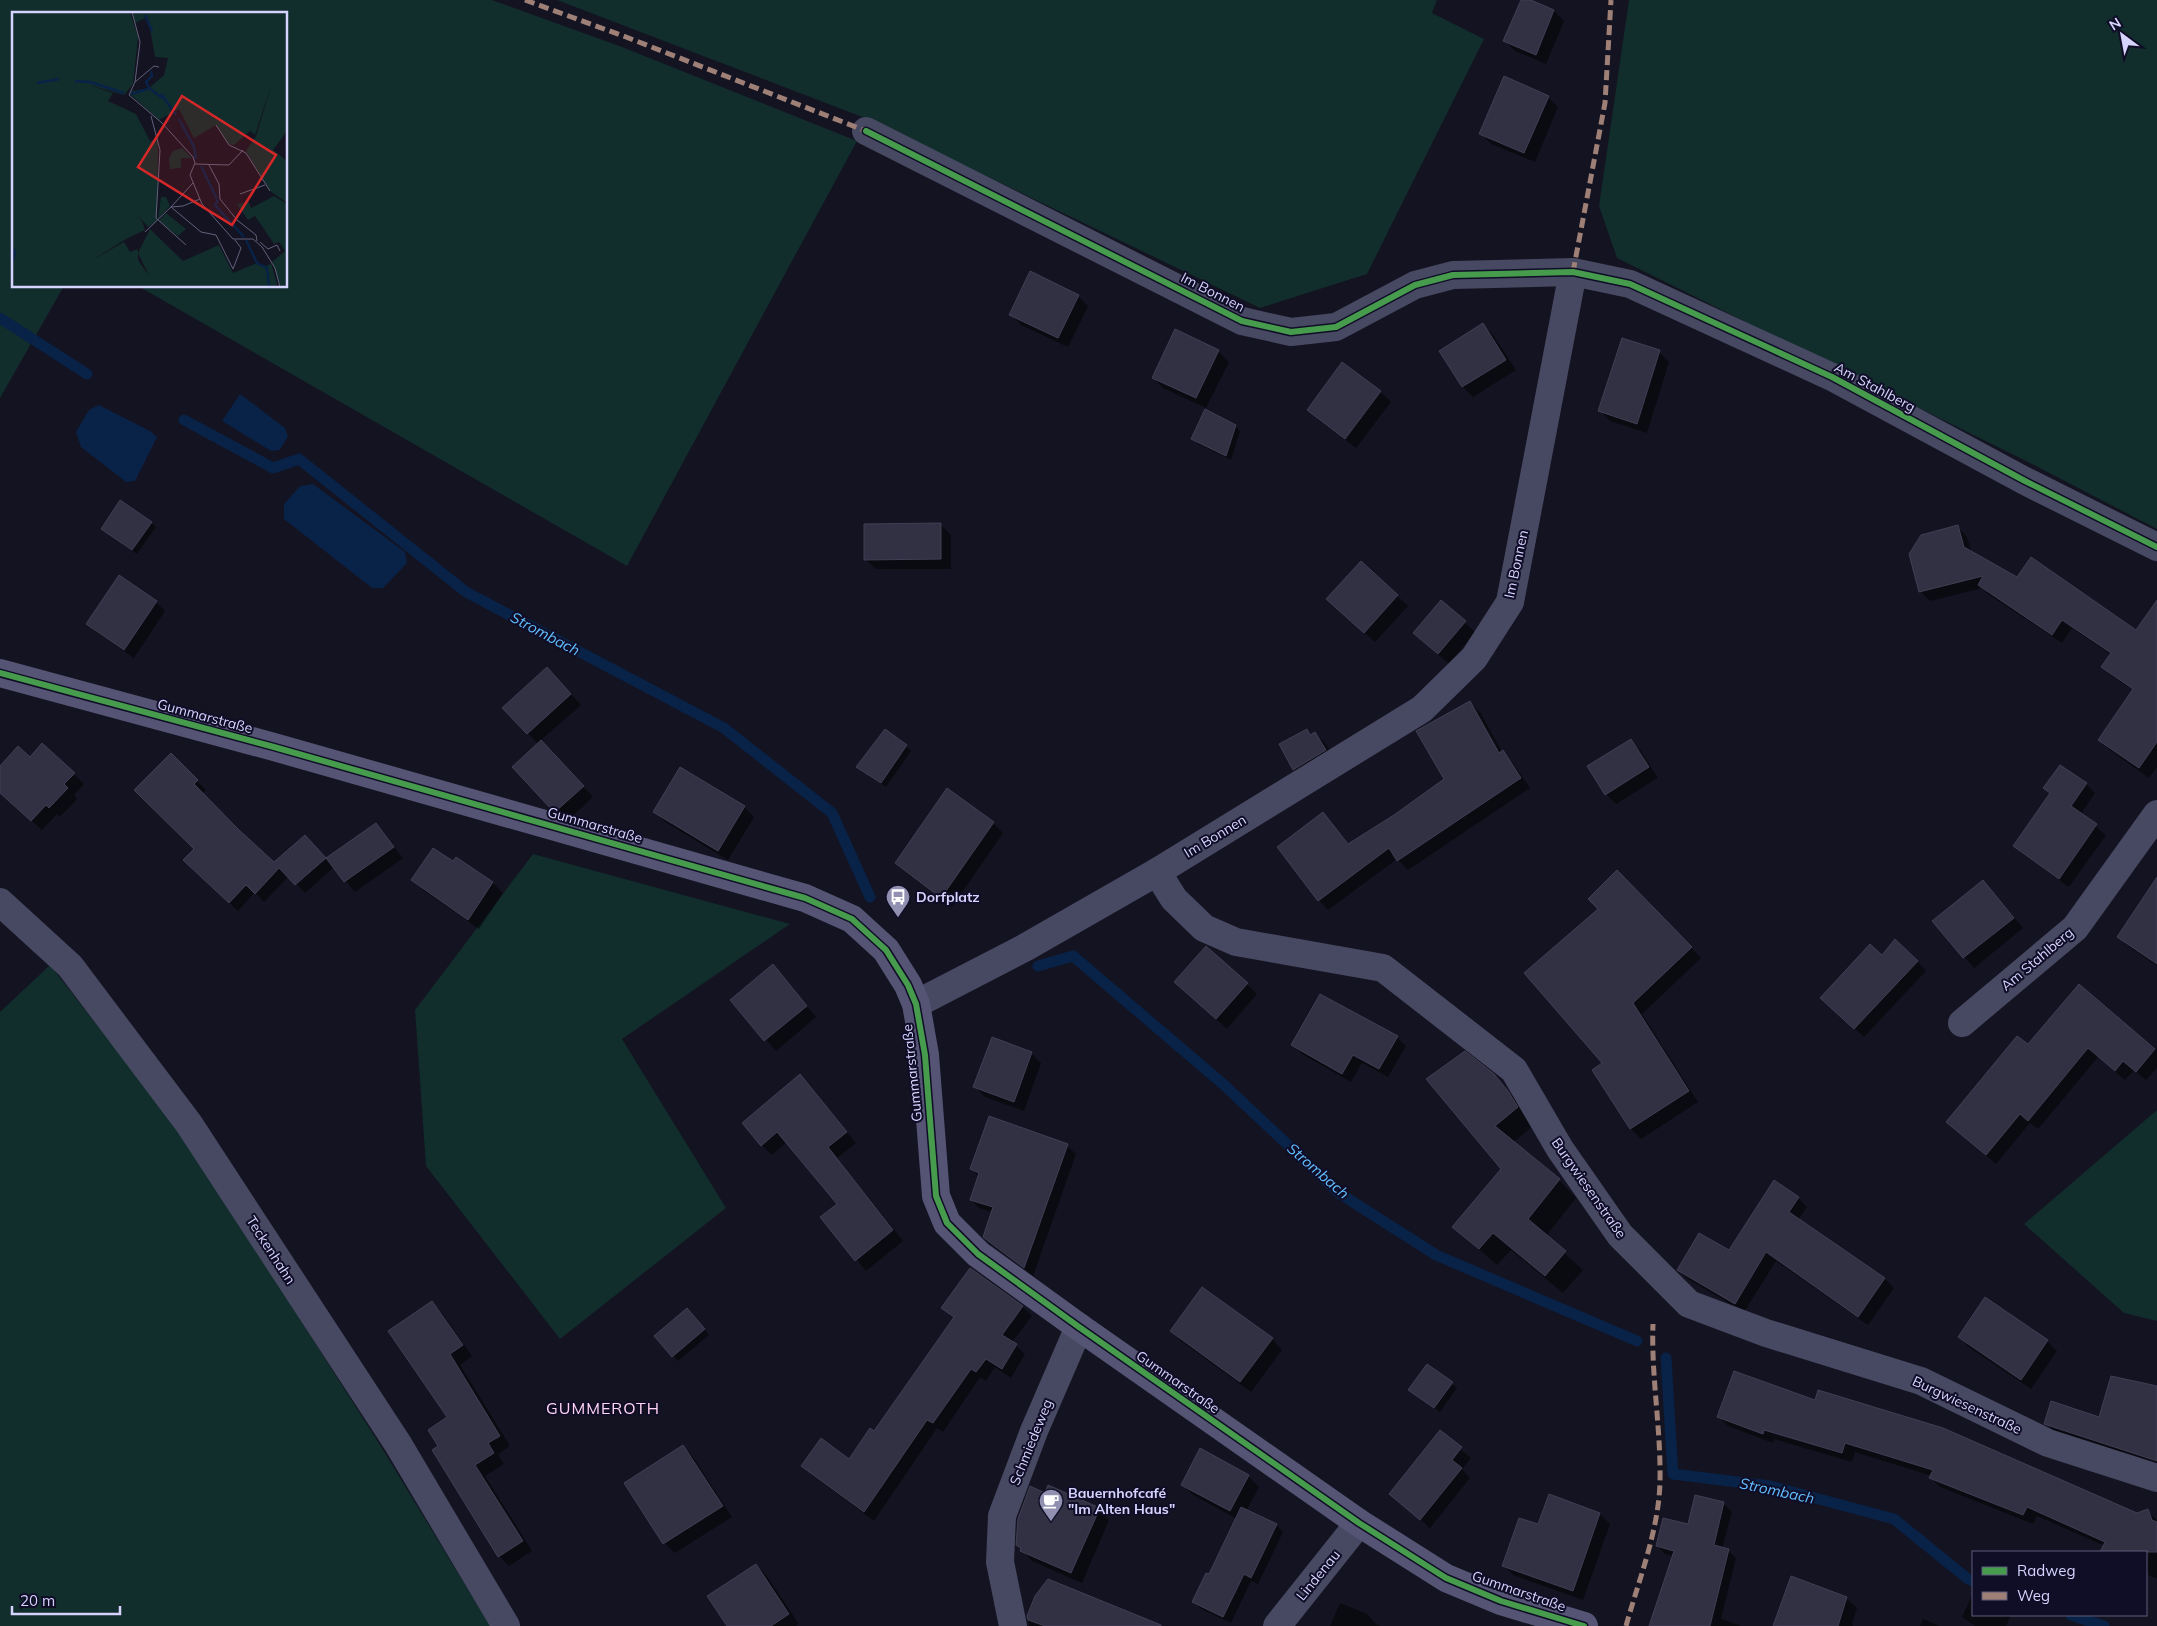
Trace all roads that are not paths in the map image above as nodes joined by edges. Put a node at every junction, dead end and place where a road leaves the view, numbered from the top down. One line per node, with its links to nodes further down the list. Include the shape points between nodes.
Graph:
1 (866, 131): 2 (street, Im Bonnen, via 1242,321 1291,332 1336,327 1415,285 1453,275)
2 (1573, 272): 3 (street, Am Stahlberg, via 1630,284 1823,373); 6 (street, Im Bonnen, via 1510,602 1474,658 1422,709)
3 (2157, 547)
4 (0, 673): 8 (street, Gummarstraße, via 805,898 852,919 886,950)
5 (2157, 814): 9 (street, Am Stahlberg, via 2075,928)
6 (1156, 872): 8 (street, Im Bonnen, via 1026,947); 11 (street, Burgwiesenstraße, via 1174,898 1204,928 1236,942 1382,968 1514,1070 1560,1149 1620,1235 1689,1304 1766,1333 1922,1382 2048,1444)
7 (0, 902): 13 (street, Teckenhahn, via 70,966 189,1124 398,1444)
8 (916, 1004): 10 (street, Gummarstraße, via 925,1054 936,1196 947,1223 978,1254)
9 (1962, 1023)
10 (1079, 1327): 12 (street, Gummarstraße); 14 (street, Schmiedeweg, via 1002,1516 1000,1562)
11 (2157, 1478)
12 (1359, 1522): 15 (street, Lindenau); 16 (street, Gummarstraße, via 1446,1578 1500,1601)
13 (506, 1626)
14 (1013, 1626)
15 (1277, 1626)
16 (1584, 1626)

